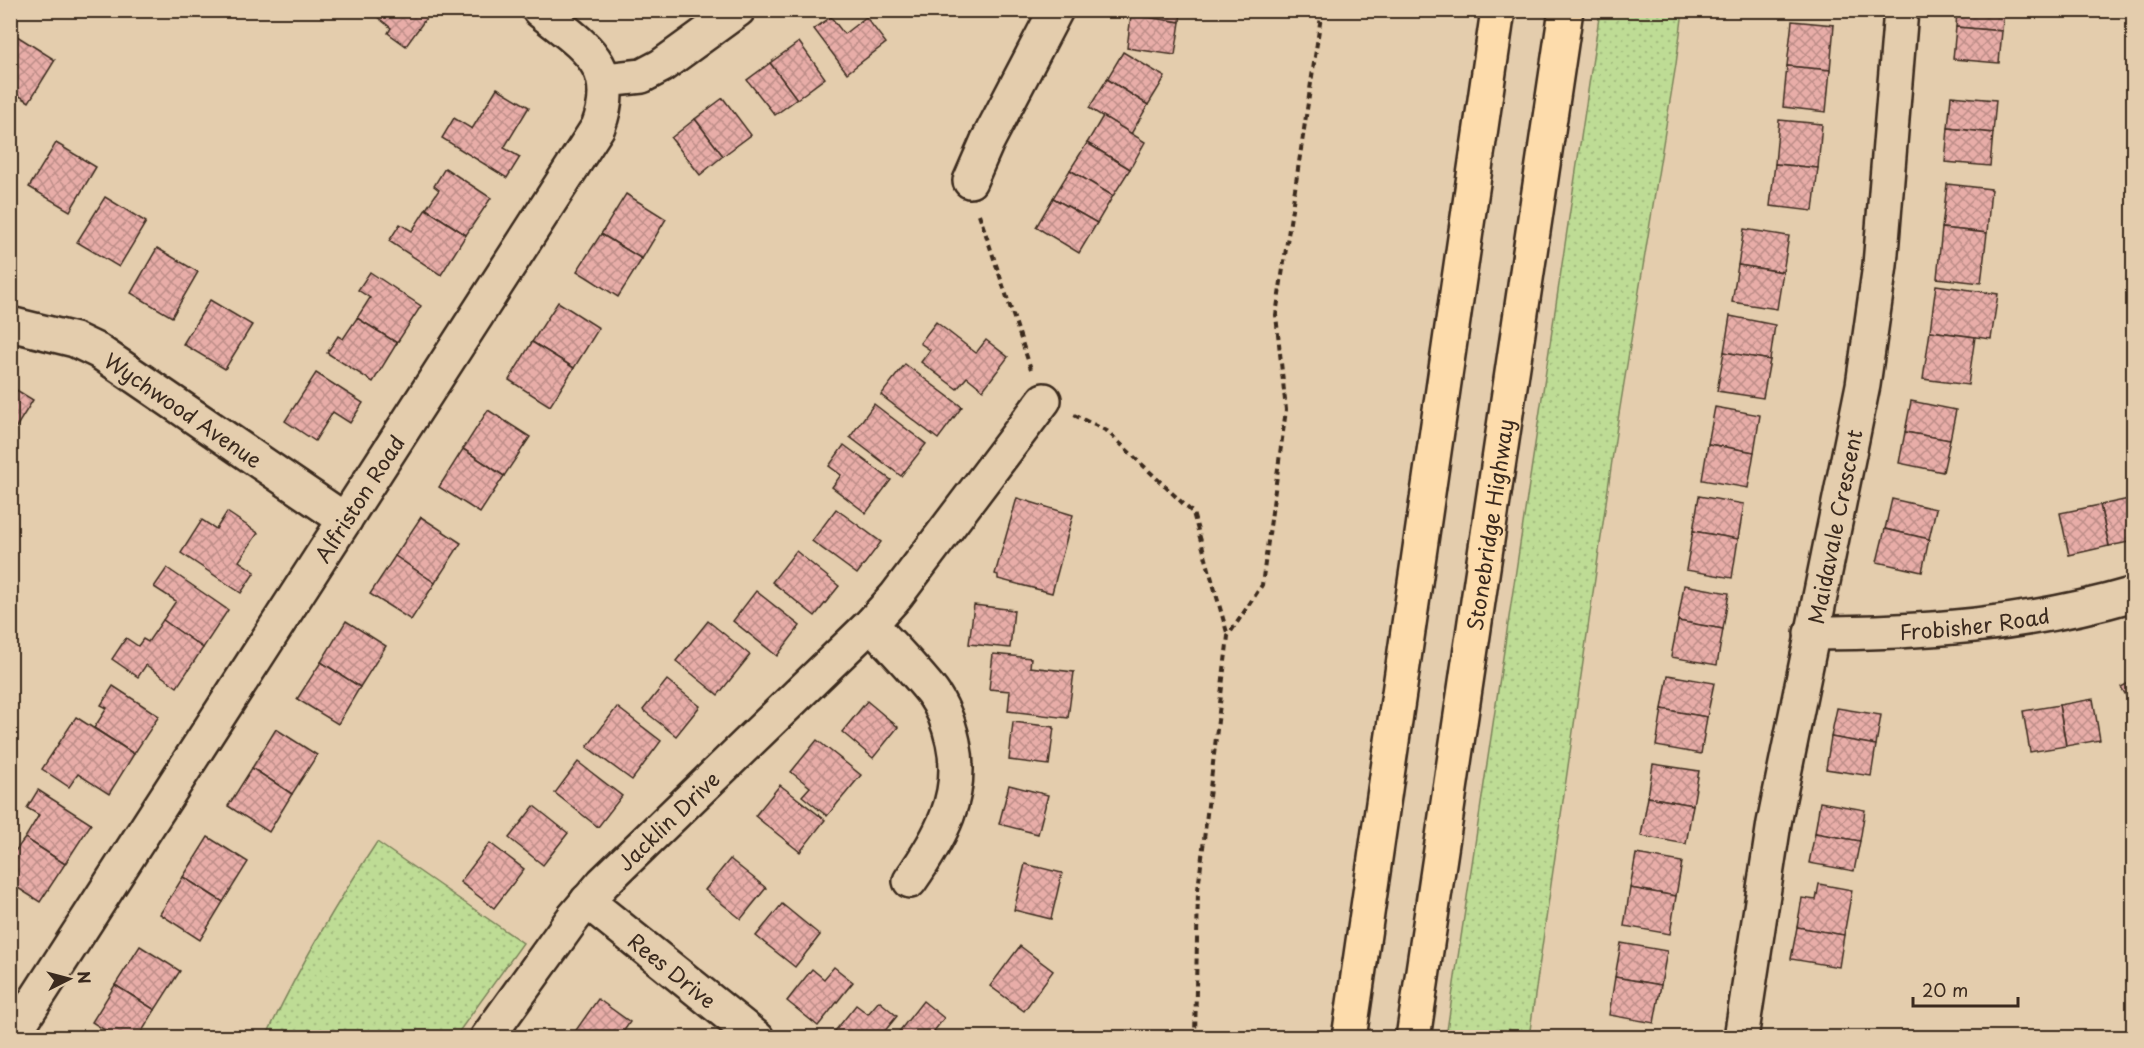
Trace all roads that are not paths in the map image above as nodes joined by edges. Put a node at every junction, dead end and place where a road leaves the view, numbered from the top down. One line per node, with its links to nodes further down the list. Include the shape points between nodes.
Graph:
1 (540, 10): 7 (street, via 591,52)
2 (738, 10): 7 (street, via 662,66 642,76)
3 (1056, 10): 8 (street)
4 (1498, 10): 20 (highway)
5 (1566, 10): 21 (highway, Stonebridge Highway)
6 (1901, 10): 14 (street, Maidavale Crescent, via 1880,265 1864,374)
7 (606, 80): 11 (street, Alfriston Road, via 604,112 598,127)
8 (970, 181)
9 (10, 324): 11 (street, Wychwood Avenue, via 65,337 98,351)
10 (1044, 400): 13 (street, Jacklin Drive)
11 (345, 520): 17 (street, Alfriston Road)
12 (2133, 594): 14 (street, Frobisher Road, via 2050,615 1971,627)
13 (871, 624): 15 (street, via 932,692 943,710 954,748 956,788 951,808 935,844); 16 (street, Jacklin Drive)
14 (1811, 633): 22 (street, Maidavale Crescent, via 1774,823)
15 (910, 881)
16 (587, 901): 18 (street, Jacklin Drive); 19 (street, Rees Drive)
17 (12, 1038)
18 (488, 1038)
19 (757, 1038)
20 (1349, 1038)
21 (1413, 1038)
22 (1741, 1038)

